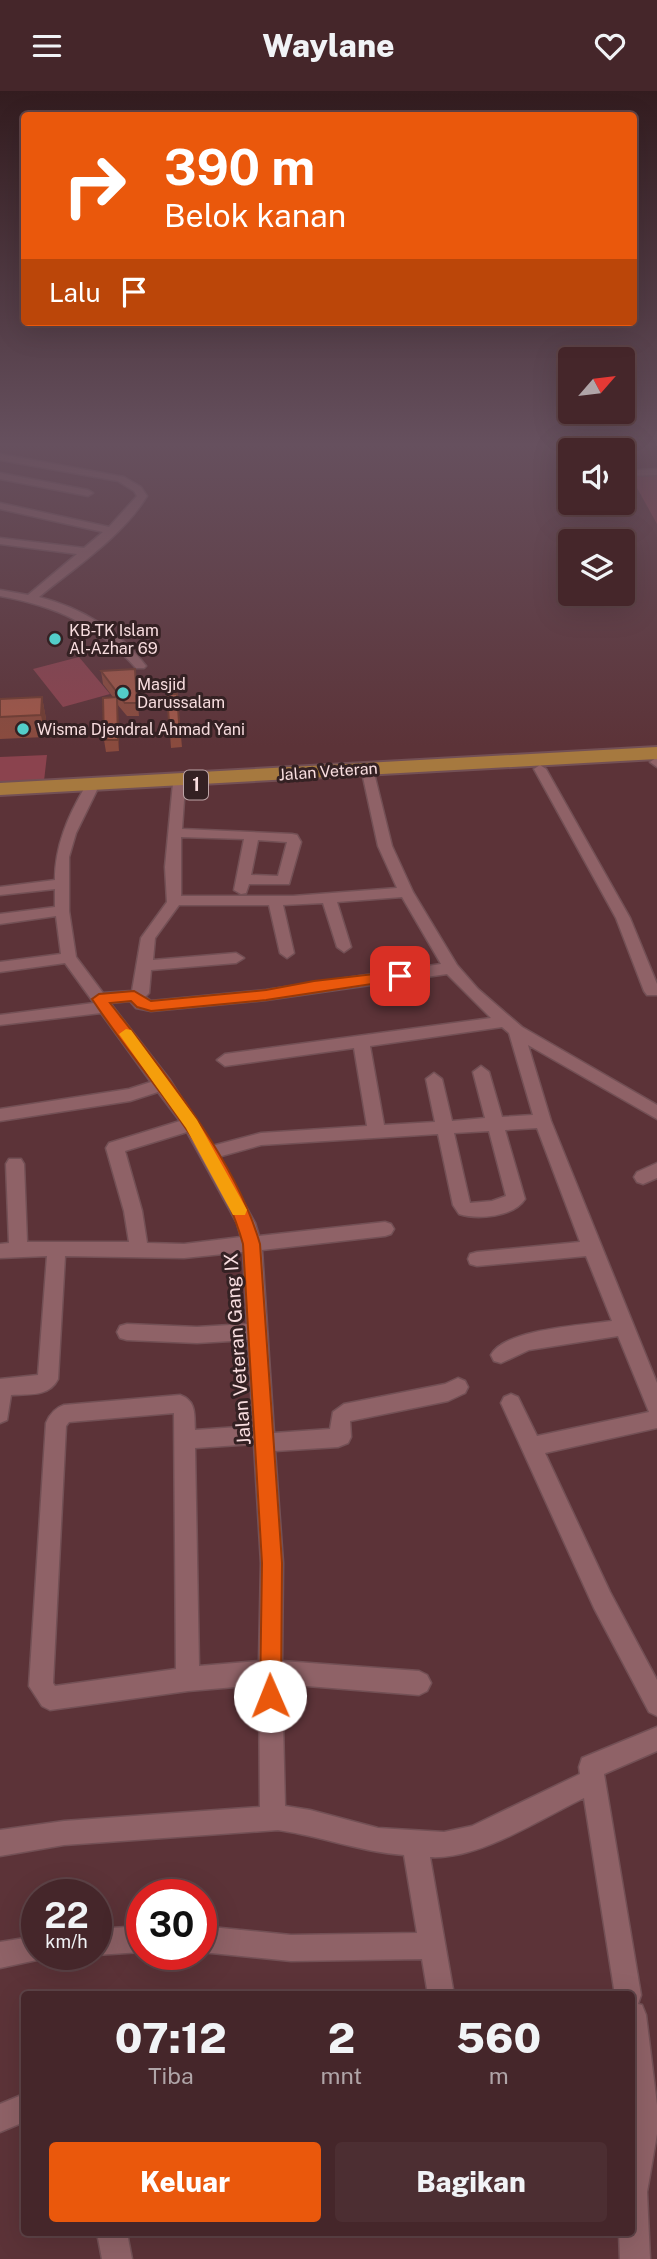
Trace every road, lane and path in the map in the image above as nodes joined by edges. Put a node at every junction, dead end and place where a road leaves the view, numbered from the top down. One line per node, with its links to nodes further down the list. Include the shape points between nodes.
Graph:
1 (17, 543): 3 (street)
2 (98, 543): 3 (street)
3 (88, 552): 5 (street)
4 (0, 593): 5 (street)
5 (31, 599): 6 (street, via 85,617 116,637)
6 (139, 666)
7 (657, 753): 9 (highway, Jalan Veteran / 1)
8 (657, 762): 10 (highway, Jalan Veteran / 1)
9 (453, 769): 10 (highway, Jalan Veteran / 1); 11 (highway, Jalan Veteran / 1)
10 (540, 769): 36 (street, via 623,918)
11 (397, 771): 12 (highway, Jalan Veteran / 1); 14 (highway, Jalan Veteran / 1)
12 (369, 777): 13 (highway, Jalan Veteran / 1); 22 (street, via 385,846)
13 (178, 786): 15 (highway, Jalan Veteran / 1); 17 (street)
14 (0, 789)
15 (90, 790): 16 (highway, Jalan Veteran / 1); 20 (street, Jalan Veteran Gang IX, via 64,846)
16 (0, 795)
17 (176, 834): 18 (street); 26 (street)
18 (252, 835): 19 (street); 19 (street, via 287,836 294,842 284,881)
19 (243, 879): 24 (street)
20 (60, 884): 21 (street); 27 (street, Jalan Veteran Gang IX)
21 (0, 891)
22 (406, 893): 23 (street); 35 (street)
23 (329, 899): 25 (street); 29 (street)
24 (239, 900): 25 (street); 26 (street)
25 (275, 901): 30 (street)
26 (174, 902): 33 (street, via 152,931)
27 (62, 911): 28 (street); 31 (street, Jalan Veteran Gang IX)
28 (0, 919)
29 (344, 947)
30 (287, 953)
31 (69, 958): 34 (street); 38 (street, Jalan Veteran Gang IX)
32 (236, 958): 33 (street)
33 (145, 966): 37 (street, via 142,989)
34 (0, 967)
35 (451, 968): 37 (street, via 266,995 151,1006); 40 (street)
36 (652, 991)
37 (134, 996): 38 (street)
38 (103, 1003): 39 (street); 45 (street, Jalan Veteran Gang IX)
39 (0, 1020)
40 (511, 1026): 41 (street); 46 (street); 48 (street)
41 (361, 1041): 42 (street); 52 (street)
42 (225, 1060)
43 (481, 1072): 50 (street)
44 (434, 1079): 51 (street)
45 (164, 1084): 47 (street, via 130,1095); 49 (street, Jalan Veteran Gang IX)
46 (657, 1113)
47 (0, 1115)
48 (543, 1121): 50 (street); 58 (street)
49 (191, 1124): 53 (street, Jalan Veteran Gang IX); 59 (street, via 115,1148)
50 (495, 1124): 51 (street); 51 (street, via 516,1199 468,1210 462,1205)
51 (445, 1128): 52 (street)
52 (377, 1132): 53 (street, via 261,1139)
53 (209, 1153): 56 (street, Jalan Veteran Gang IX, via 246,1223)
54 (15, 1164): 60 (street)
55 (385, 1229): 56 (street)
56 (251, 1244): 59 (street, via 184,1251); 63 (street, Jalan Veteran Gang IX)
57 (57, 1248): 59 (street); 60 (street); 66 (street, via 48,1379 40,1385)
58 (591, 1248): 61 (street); 62 (street)
59 (139, 1249)
60 (9, 1250)
61 (477, 1259)
62 (625, 1327): 65 (street, via 526,1342); 69 (street)
63 (257, 1331): 64 (street, via 197,1335); 72 (street, Jalan Veteran Gang IX)
64 (127, 1332)
65 (500, 1355)
66 (1, 1387): 70 (street)
67 (458, 1387): 72 (street, via 344,1413 338,1438)
68 (511, 1403): 74 (street)
69 (657, 1407)
70 (0, 1414)
71 (657, 1419): 74 (street)
72 (264, 1438): 73 (street); 75 (street, Jalan Veteran Gang IX, via 272,1563)
73 (184, 1440): 76 (street); 76 (street, via 186,1416 180,1404 64,1413 56,1423 41,1686 50,1698)
74 (530, 1447): 78 (street)
75 (270, 1672): 76 (street); 77 (street); 81 (street, Jalan Veteran Gang IX)
76 (188, 1679)
77 (419, 1683)
78 (657, 1704)
79 (657, 1739): 80 (street, via 592,1767)
80 (593, 1781): 83 (street, via 474,1837 444,1845); 89 (street)
81 (273, 1818): 82 (street, via 64,1833); 83 (street, via 310,1822 378,1841)
82 (0, 1843)
83 (415, 1843): 85 (street)
84 (217, 1941): 85 (street, via 291,1948)
85 (432, 1947): 88 (street)
86 (21, 1952): 87 (street)
87 (0, 1955)
88 (440, 1991)
89 (627, 1991)
90 (635, 2040): 93 (street, via 645,2122)
91 (21, 2110): 92 (street)
92 (0, 2118)
93 (635, 2176)
94 (113, 2236): 96 (street)
95 (634, 2236): 97 (street)
96 (117, 2259)
97 (635, 2259)

